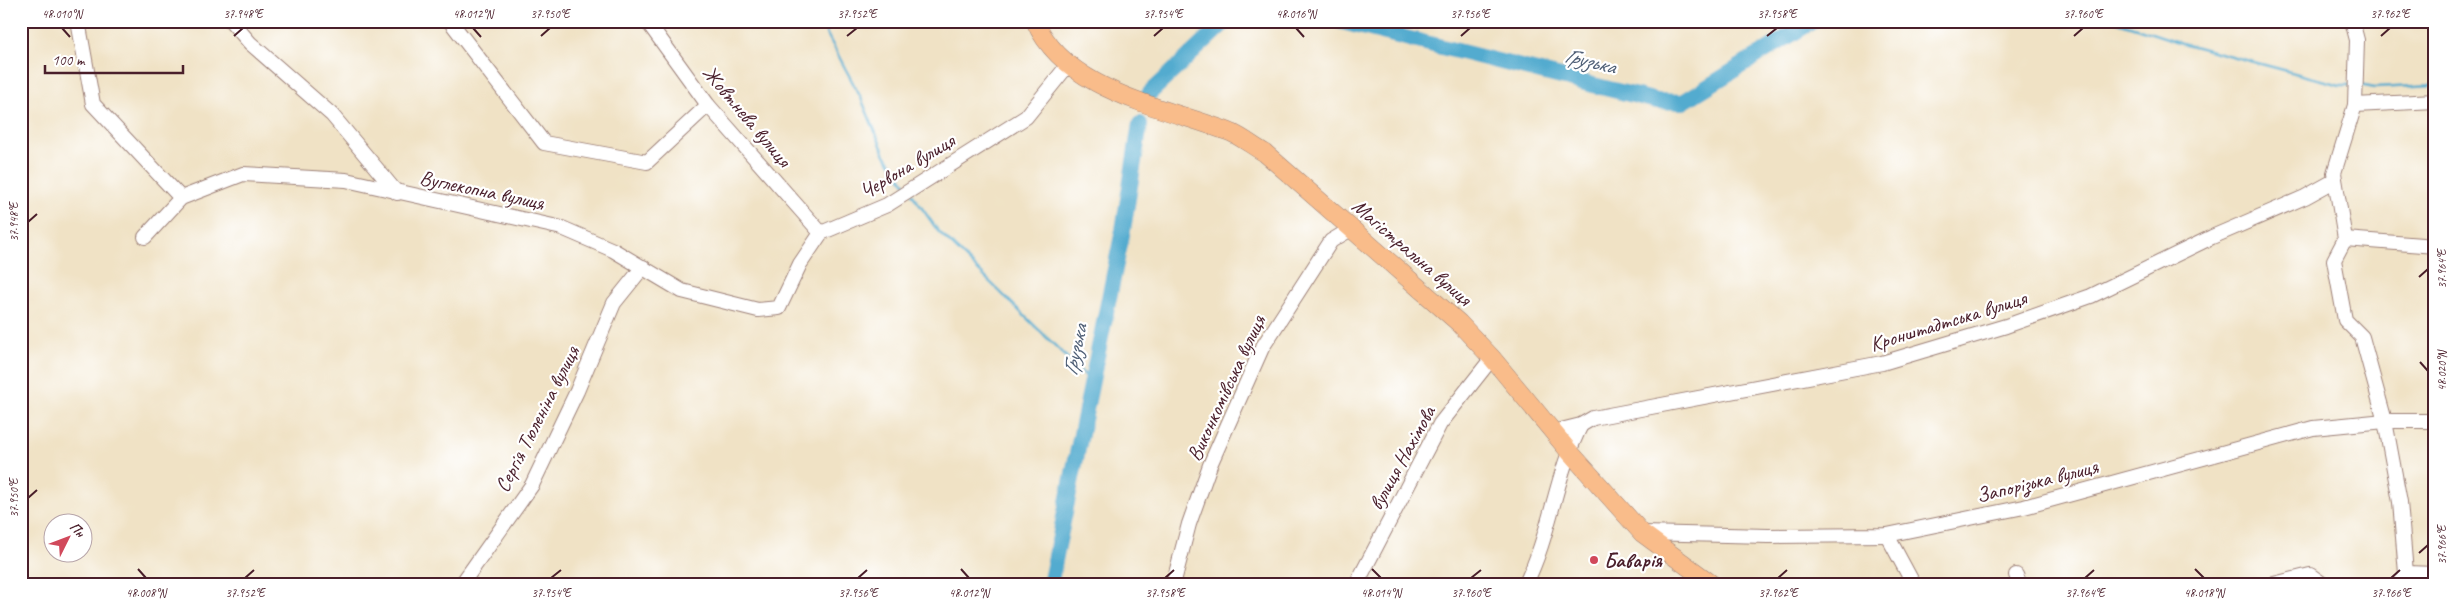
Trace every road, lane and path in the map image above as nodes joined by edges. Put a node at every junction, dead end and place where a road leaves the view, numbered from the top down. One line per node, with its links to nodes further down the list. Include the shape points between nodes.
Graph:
1 (78, 21): 13 (street, via 93,104)
2 (231, 21): 12 (street, Вуглекопна вулиця, via 250,43 332,115)
3 (450, 21): 10 (street, via 544,142 647,162)
4 (647, 21): 10 (street, Жовтнева вулиця)
5 (1035, 21): 7 (main road, Магістральна вулиця)
6 (2352, 21): 9 (street, via 2358,62)
7 (1068, 65): 14 (main road, Магістральна вулиця, via 1120,94 1234,134 1265,153); 15 (street, Червона вулиця, via 1026,117 887,205)
8 (2435, 101): 9 (street)
9 (2355, 104): 11 (street)
10 (708, 105): 15 (street, Жовтнева вулиця)
11 (2334, 177): 17 (street); 23 (street, Кронштадтська вулиця, via 2305,197 2212,236 2091,296 2006,326 1882,363 1593,418)
12 (398, 192): 13 (street, via 346,180 243,174); 19 (street, Вуглекопна вулиця, via 562,228)
13 (181, 198): 16 (street)
14 (1351, 229): 20 (main road, Магістральна вулиця, via 1459,323); 31 (street, Виконкомівська вулиця, via 1332,241 1300,285 1262,348 1210,465 1189,524)
15 (821, 232): 19 (street, Вуглекопна вулиця, via 800,264 779,308 758,310 682,292)
16 (145, 237)
17 (2345, 239): 18 (street); 21 (street, via 2334,260 2345,320 2362,337)
18 (2435, 246)
19 (643, 267): 30 (street, Сергія Тюленіна вулиця, via 614,303 578,391 532,485)
20 (1492, 358): 24 (main road, Магістральна вулиця); 32 (street, вулиця Нахімова, via 1440,424)
21 (2385, 421): 22 (street, Запорізька вулиця); 27 (street, Запорізька вулиця, via 2313,428 2024,507); 29 (street, via 2400,502)
22 (2435, 421)
23 (1581, 425): 24 (street, Кронштадтська вулиця); 25 (street)
24 (1553, 432): 25 (main road, Магістральна вулиця)
25 (1568, 450): 26 (main road, Магістральна вулиця); 33 (street, via 1536,564)
26 (1642, 533): 27 (street, Запорізька вулиця); 34 (main road, Магістральна вулиця)
27 (1887, 534): 35 (street)
28 (2435, 574): 29 (street)
29 (2403, 579)
30 (461, 585)
31 (1173, 585)
32 (1356, 585)
33 (1525, 585)
34 (1713, 585)
35 (1914, 585)
36 (2270, 585): 37 (street, via 2310,575)
37 (2324, 585)

